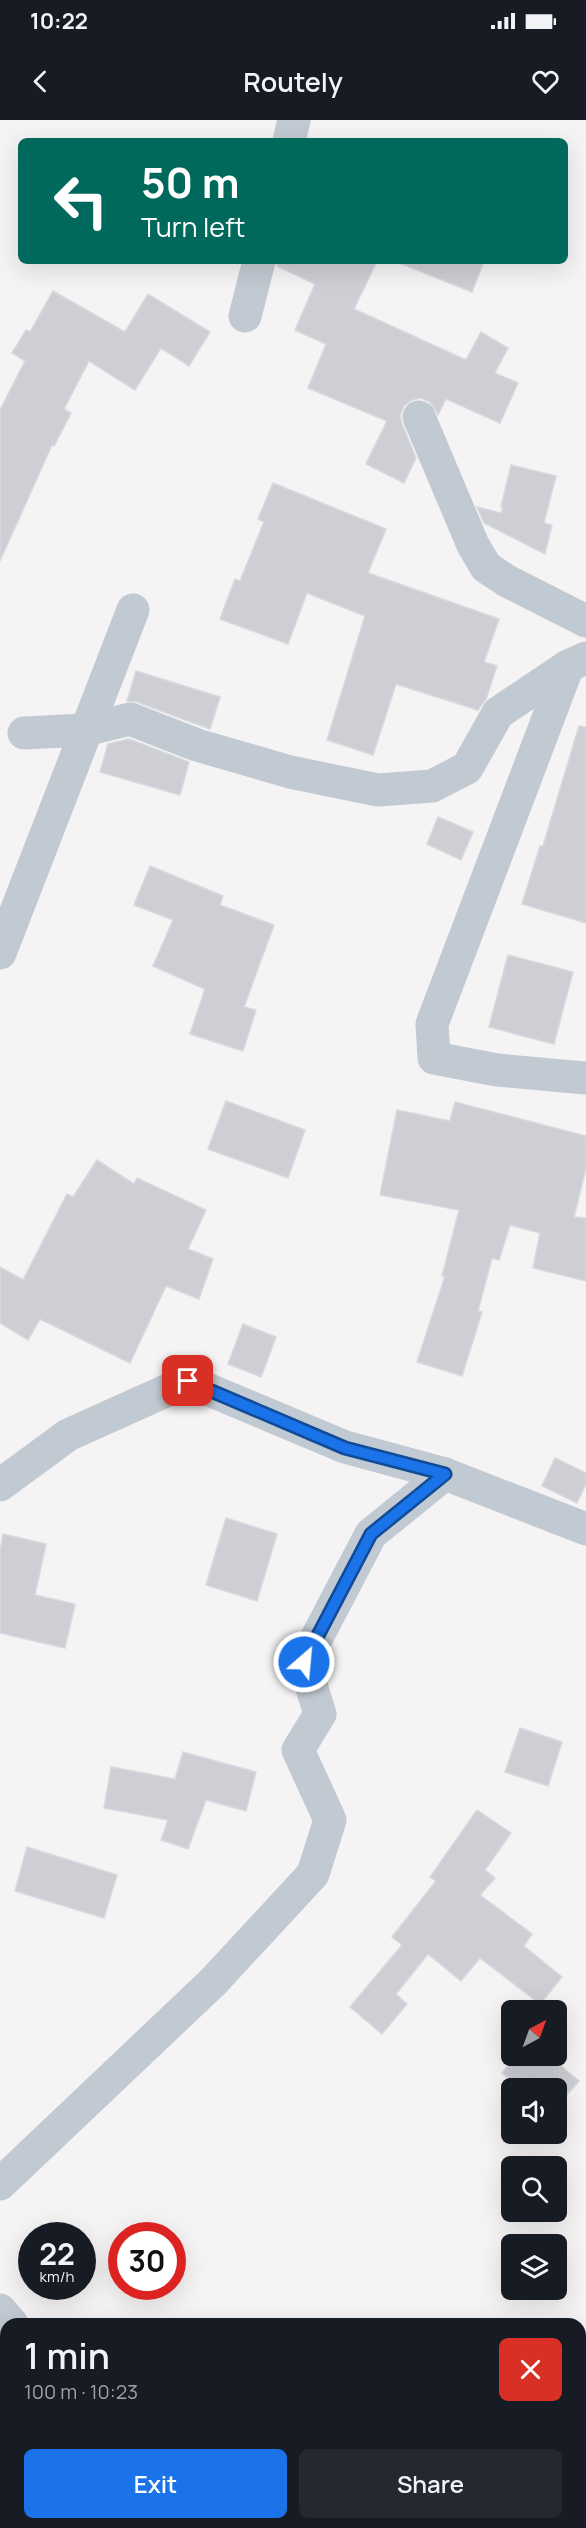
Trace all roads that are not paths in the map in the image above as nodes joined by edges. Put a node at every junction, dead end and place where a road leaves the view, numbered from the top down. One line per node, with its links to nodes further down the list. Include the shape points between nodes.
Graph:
1 (294, 120): 2 (street)
2 (290, 138)
3 (258, 264): 4 (street)
4 (245, 316)
5 (419, 417): 7 (street, via 486,567 507,582)
6 (133, 610): 9 (street)
7 (586, 621)
8 (577, 662): 9 (street, via 498,713 467,768 432,786 378,790 290,772 130,719); 12 (street, via 432,1024 434,1058 497,1070)
9 (85, 730): 10 (street); 11 (street)
10 (24, 734)
11 (0, 953)
12 (586, 1078)
13 (445, 1474): 14 (street, via 345,1448 188,1381 68,1435); 15 (street); 16 (street, via 371,1534 304,1662 320,1714 298,1750 330,1820 313,1874 213,1982)
14 (0, 1485)
15 (586, 1529)
16 (0, 2184)

